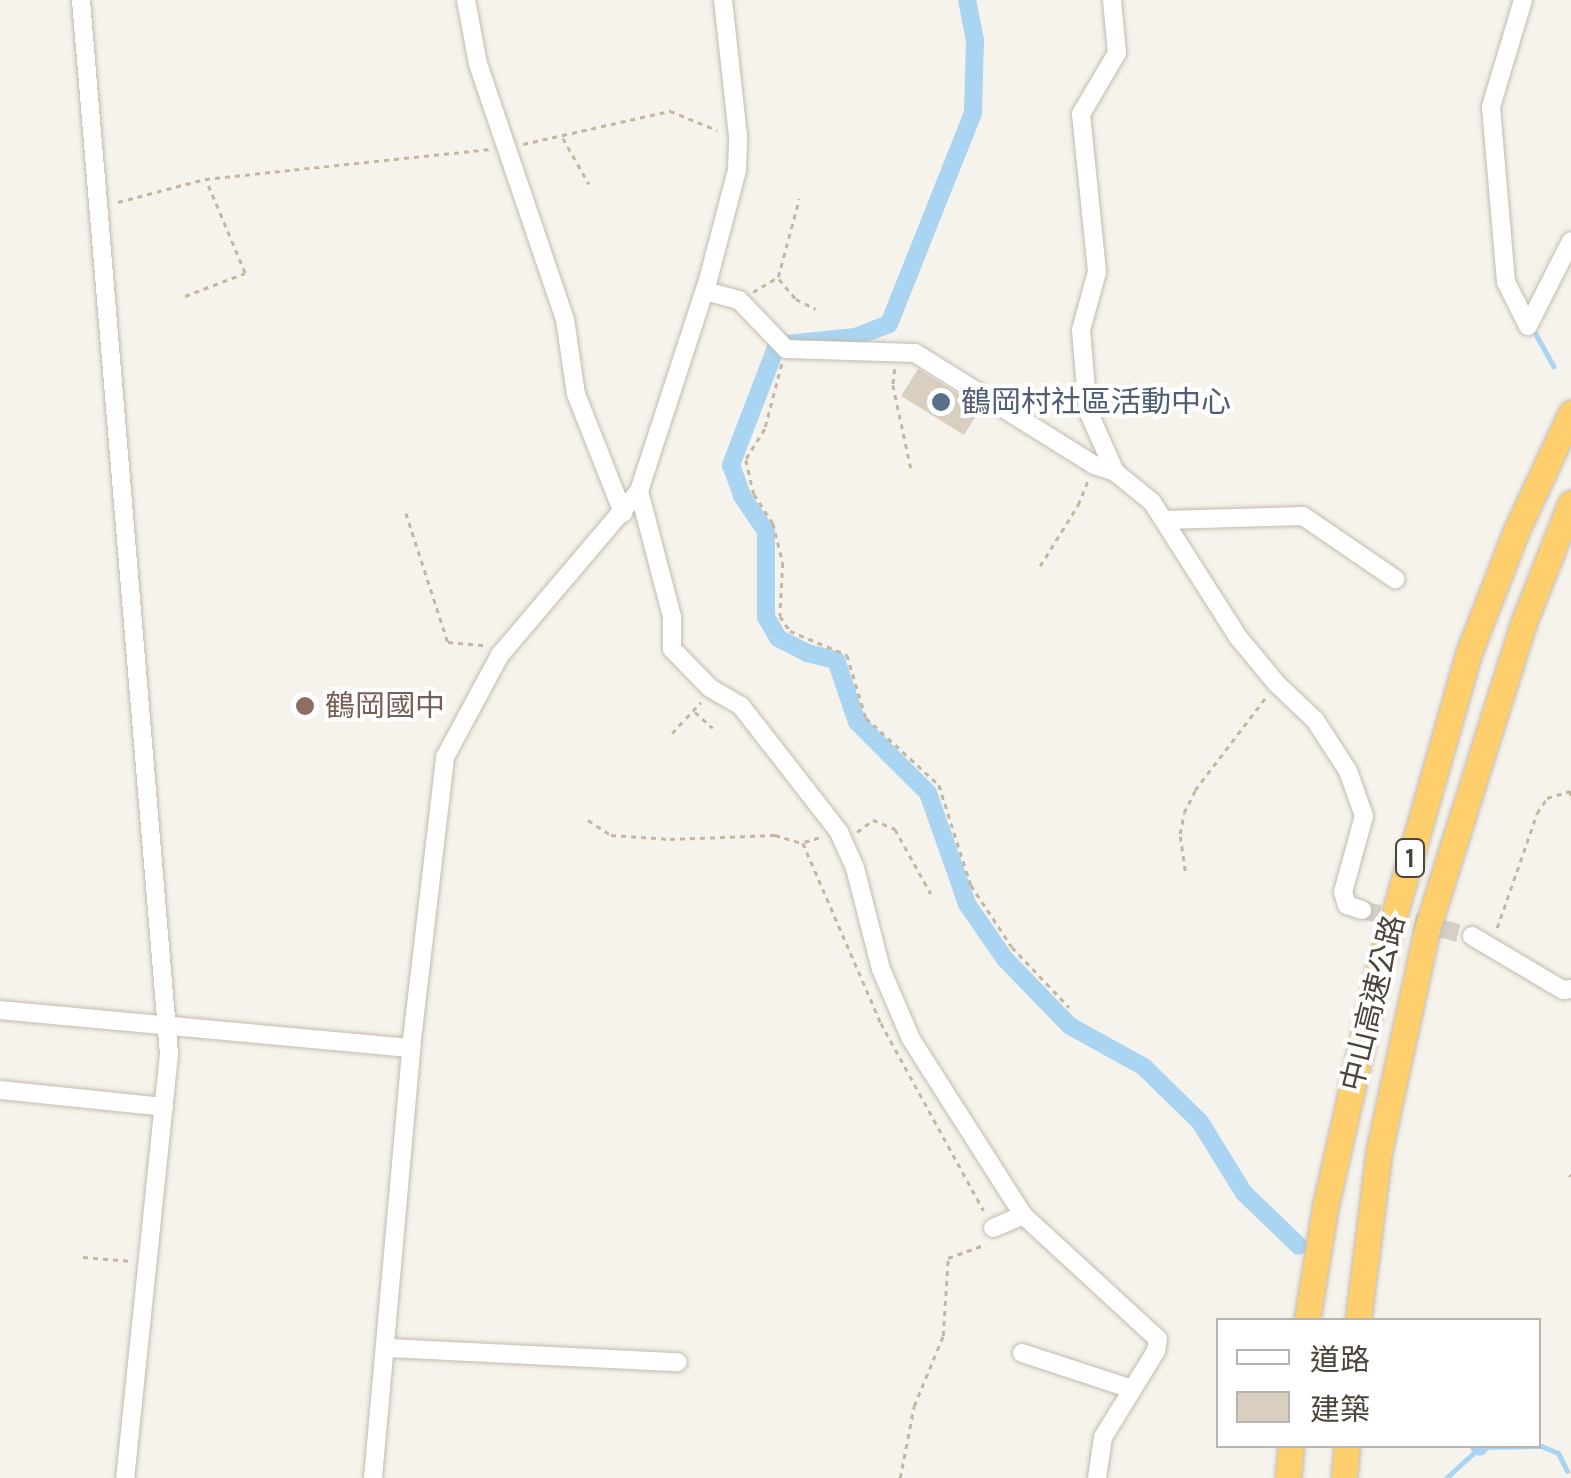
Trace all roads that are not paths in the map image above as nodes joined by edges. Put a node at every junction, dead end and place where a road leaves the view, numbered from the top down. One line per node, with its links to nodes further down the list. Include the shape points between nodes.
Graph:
1 (81, 0): 19 (street)
2 (466, 0): 12 (street, via 478,64 565,319 576,394)
3 (723, 0): 7 (street, via 736,170)
4 (1112, 0): 9 (street, via 1116,54 1081,114 1096,272 1081,330 1088,411)
5 (1523, 0): 6 (street, via 1491,108 1506,282 1528,326)
6 (1571, 241)
7 (705, 291): 9 (street, via 739,300 786,349 915,353); 10 (street)
8 (1571, 414): 25 (highway, 中山高速公路 / 1, via 1517,529 1464,670 1379,968 1324,1208)
9 (1115, 472): 13 (street)
10 (639, 490): 12 (street); 23 (street, via 672,617 672,650 710,688 742,706 842,837 881,969 911,1039)
11 (1571, 503): 26 (highway, 中山高速公路 / 1, via 1523,624 1428,929 1379,1152)
12 (623, 513): 20 (street, via 500,656 445,757)
13 (1166, 520): 14 (street, via 1303,516); 15 (street, via 1238,637 1315,720 1361,799 1364,816 1343,892 1346,905)
14 (1395, 580)
15 (1362, 910)
16 (1472, 936): 17 (street)
17 (1571, 989)
18 (0, 1010): 19 (street)
19 (168, 1026): 20 (street); 22 (street)
20 (411, 1048): 27 (street)
21 (0, 1090): 22 (street)
22 (164, 1107): 33 (street)
23 (1022, 1215): 24 (street); 30 (street, via 1158,1339)
24 (993, 1228)
25 (1307, 1318)
26 (1358, 1318)
27 (387, 1348): 29 (street); 34 (street)
28 (1022, 1353): 30 (street)
29 (678, 1362)
30 (1129, 1388): 35 (street, via 1102,1437)
31 (1292, 1448): 36 (highway)
32 (1347, 1448): 37 (highway)
33 (125, 1478)
34 (373, 1478)
35 (1097, 1478)
36 (1288, 1478)
37 (1344, 1478)

